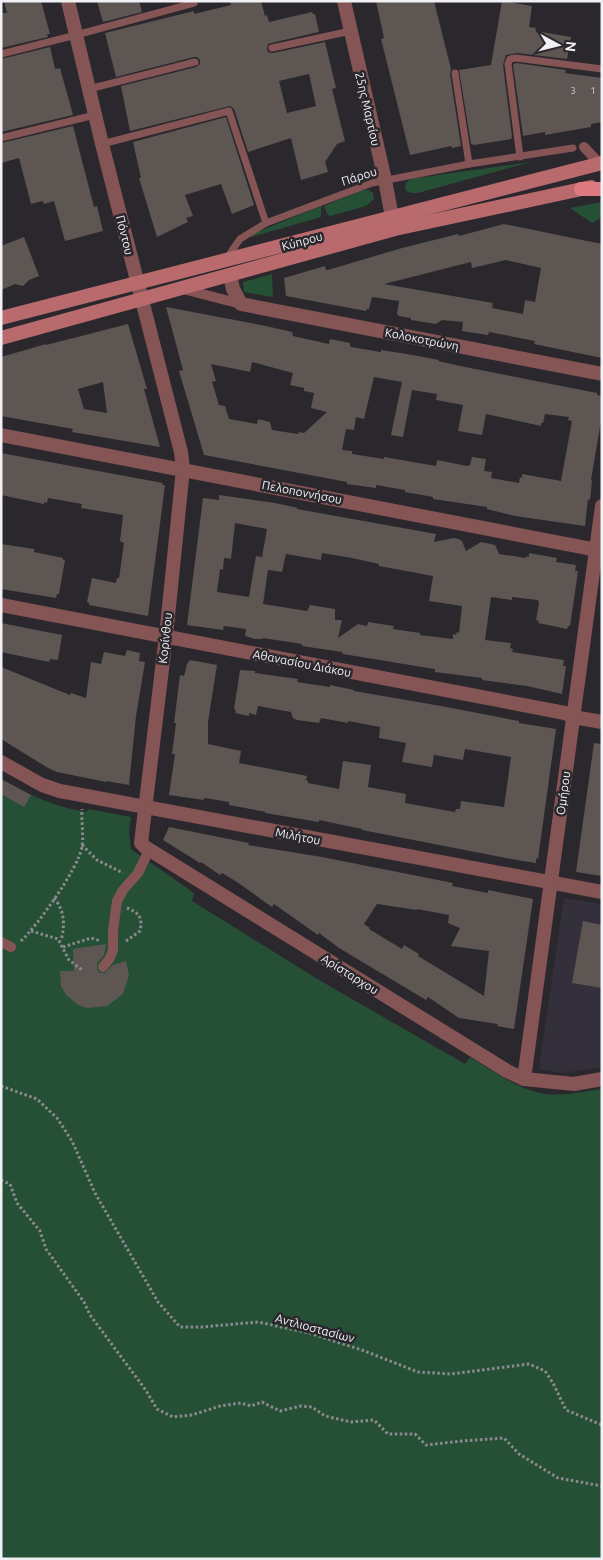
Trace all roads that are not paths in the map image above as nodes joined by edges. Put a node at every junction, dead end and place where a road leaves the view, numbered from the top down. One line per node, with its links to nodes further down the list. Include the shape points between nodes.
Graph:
1 (68, 1): 5 (street, Πόντου)
2 (344, 1): 4 (street, 25ης Μαρτίου)
3 (194, 3): 5 (lane)
4 (351, 31): 6 (lane); 20 (street, 25ης Μαρτίου)
5 (76, 35): 7 (lane); 11 (street, Πόντου)
6 (272, 48)
7 (1, 54)
8 (195, 62): 11 (lane)
9 (602, 69): 17 (lane, via 510,59)
10 (455, 73): 19 (lane)
11 (89, 88): 12 (street, Πόντου)
12 (95, 115): 13 (lane); 14 (street, Πόντου)
13 (1, 138)
14 (102, 144): 25 (lane, via 229,111); 28 (street, Πόντου)
15 (584, 147): 18 (street)
16 (573, 148): 17 (lane, Πάρου)
17 (520, 157): 19 (lane, Πάρου)
18 (601, 163): 24 (main road, Κύπρου)
19 (469, 164): 20 (lane, Πάρου)
20 (385, 180): 24 (street, 25ης Μαρτίου); 25 (lane, Πάρου)
21 (602, 185): 22 (main road, Κύπρου)
22 (581, 189): 23 (main road); 27 (main road, Κύπρου, via 394,229)
23 (602, 189)
24 (392, 217): 26 (main road, Κύπρου)
25 (266, 223): 26 (lane, Πάρου, via 240,239)
26 (225, 260): 28 (main road, Κύπρου)
27 (230, 275): 29 (main road, Κύπρου); 31 (street)
28 (137, 283): 30 (street, Πόντου); 32 (main road, Κύπρου)
29 (179, 288): 30 (main road, Κύπρου); 31 (street, Κολοκοτρώνη)
30 (141, 299): 33 (main road, Κύπρου); 36 (street, Πόντου)
31 (241, 304): 34 (street, Κολοκοτρώνη)
32 (1, 318)
33 (1, 338)
34 (602, 374)
35 (1, 435): 36 (street, Πελοποννήσου)
36 (183, 469): 38 (street, Πελοποννήσου); 40 (street, Κορίνθου)
37 (602, 506): 38 (street, Ομήρου)
38 (599, 551): 41 (street, Ομήρου)
39 (1, 605): 40 (street, Αθανασίου Διάκου)
40 (166, 636): 41 (street, Αθανασίου Διάκου); 44 (street, Κορίνθου)
41 (573, 717): 42 (street, Αθανασίου Διάκου); 46 (street, Ομήρου)
42 (602, 722)
43 (1, 762): 44 (street, Μιλήτου, via 42,786 60,792)
44 (145, 807): 45 (street, via 141,843); 46 (street, Μιλήτου)
45 (149, 850): 50 (street, via 116,906 114,945); 52 (street, Αρίσταρχου)
46 (551, 883): 47 (street, Μιλήτου); 52 (street, Ομήρου)
47 (602, 892)
48 (1, 942): 49 (street)
49 (11, 947)
50 (103, 967)
51 (602, 1078): 52 (street, Αρίσταρχου, via 574,1084)
52 (524, 1079)

